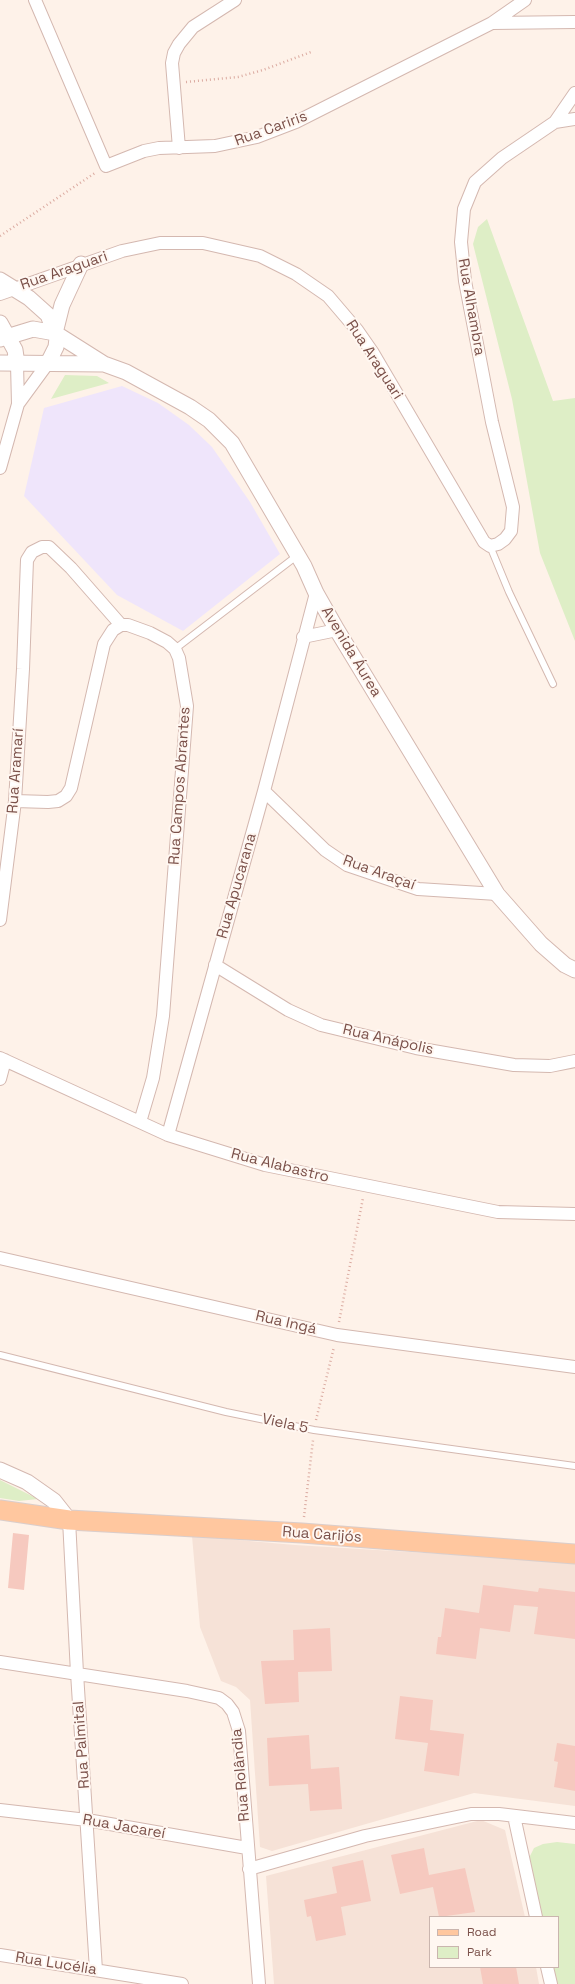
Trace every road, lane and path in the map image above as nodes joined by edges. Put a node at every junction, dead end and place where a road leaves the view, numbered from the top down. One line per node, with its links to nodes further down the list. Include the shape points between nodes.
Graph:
1 (35, 0): 12 (street)
2 (235, 0): 7 (street, via 193,27 179,44 172,63)
3 (526, 0): 5 (street)
4 (575, 22): 5 (street, Rua Cariris)
5 (492, 23): 11 (street, Rua Cariris, via 296,122 257,138 237,143)
6 (311, 52): 7 (path, via 238,77)
7 (174, 83): 11 (street)
8 (575, 93): 10 (street, Rua Alhambra)
9 (575, 119): 10 (street)
10 (555, 122): 25 (street, Rua Alhambra, via 502,158 475,182 464,209 461,242 465,281 492,422 513,507 511,531 506,539 498,544)
11 (179, 148): 12 (street, Rua Cariris, via 144,151)
12 (106, 166): 13 (path)
13 (0, 236)
14 (81, 264): 15 (street, Rua Araguari); 17 (street, via 62,305); 25 (street, Rua Araguari, via 122,251 160,243 203,243 260,256 296,274 328,296 373,353)
15 (4, 288): 17 (street, via 39,305 48,315)
16 (0, 323): 18 (street)
17 (55, 333): 18 (street, Avenida Áurea, via 33,329); 20 (street, via 56,347); 22 (street, Avenida Áurea)
18 (4, 337): 21 (street, via 15,350)
19 (0, 363): 21 (street, Avenida Áurea)
20 (48, 363): 21 (street, Avenida Áurea); 22 (street, Avenida Áurea); 23 (street)
21 (17, 364): 23 (street)
22 (104, 364): 26 (street, Avenida Áurea, via 162,390 209,420 232,443)
23 (18, 404): 24 (street)
24 (0, 468)
25 (487, 544): 32 (lane)
26 (298, 555): 27 (street, Avenida Áurea); 31 (lane)
27 (316, 593): 29 (street, Avenida Áurea); 30 (street, Rua Apucarana)
28 (121, 625): 31 (street, via 150,633); 34 (street, via 113,630 104,644 71,788 66,796 58,801); 34 (street, Rua Aramarí, via 49,547 32,552 27,560)
29 (337, 630): 30 (street); 35 (street, Avenida Áurea)
30 (303, 637): 33 (street, Rua Apucarana)
31 (175, 649): 42 (street, Rua Campos Abrantes, via 179,658 187,706 163,1016 153,1078)
32 (553, 684)
33 (264, 791): 35 (street, Rua Araçaí, via 325,850 347,865 418,889); 37 (street, Rua Apucarana)
34 (15, 801): 36 (street, Rua Aramarí)
35 (497, 894): 38 (street, Avenida Áurea, via 541,944 565,965)
36 (0, 920)
37 (215, 965): 40 (street, Rua Anápolis, via 288,1010 321,1025 416,1048 514,1065 550,1066); 43 (street, Rua Apucarana)
38 (575, 970)
39 (2, 1059): 41 (street); 42 (street, Rua Alabastro)
40 (575, 1061)
41 (0, 1079)
42 (140, 1122): 43 (street, Rua Alabastro)
43 (168, 1135): 44 (street, Rua Alabastro, via 265,1165)
44 (366, 1185): 45 (street, Rua Alabastro, via 498,1212); 47 (path)
45 (575, 1214)
46 (0, 1258): 47 (street, Rua Ingá)
47 (337, 1335): 49 (street, Rua Ingá); 50 (path)
48 (0, 1355): 50 (lane, Viela 5, via 226,1412)
49 (575, 1367)
50 (314, 1430): 51 (lane, Viela 5); 55 (path)
51 (575, 1466)
52 (0, 1470): 54 (street, via 27,1482 54,1501)
53 (0, 1510): 54 (main road, Rua Carijós)
54 (69, 1520): 55 (main road, Rua Carijós); 58 (street, Rua Palmital)
55 (302, 1533): 56 (main road, Rua Carijós)
56 (575, 1554)
57 (0, 1662): 58 (street, Rua Rolândia)
58 (77, 1673): 61 (street, Rua Palmital); 63 (street, Rua Rolândia, via 187,1691 219,1698 227,1704 233,1712 239,1730)
59 (0, 1810): 61 (street, Rua Jacareí)
60 (514, 1816): 62 (street); 64 (street, via 482,1813 443,1818 365,1836); 65 (street)
61 (87, 1820): 63 (street, Rua Jacareí); 68 (street, Rua Palmital)
62 (575, 1824)
63 (248, 1848): 64 (street, Rua Rolândia)
64 (250, 1869): 70 (street, Rua Rolândia)
65 (536, 1916)
66 (0, 1955): 68 (street, Rua Lucélia)
67 (547, 1968): 71 (street)
68 (96, 1970): 69 (street, Rua Lucélia)
69 (182, 1984)
70 (259, 1984)
71 (550, 1984)

